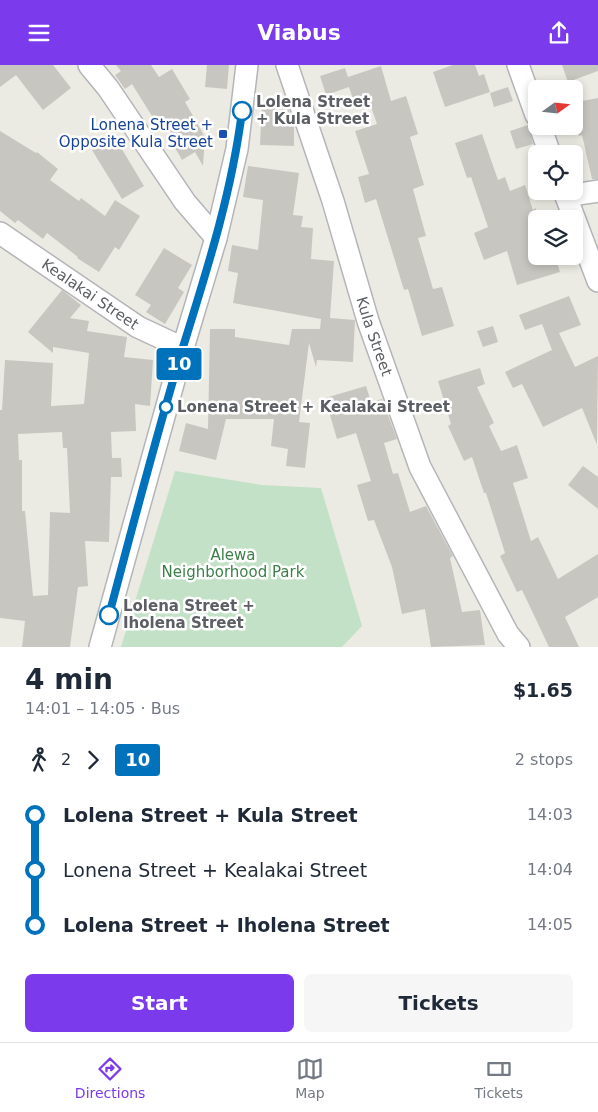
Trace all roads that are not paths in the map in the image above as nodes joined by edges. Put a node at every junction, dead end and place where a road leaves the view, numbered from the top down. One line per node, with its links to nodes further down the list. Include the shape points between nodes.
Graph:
1 (89, 65): 10 (street, via 108,88 184,202)
2 (247, 65): 10 (street, via 237,149)
3 (287, 65): 14 (street, Kula Street, via 333,201 368,321 420,467)
4 (518, 65): 5 (street)
5 (528, 93)
6 (598, 191): 7 (street)
7 (583, 192)
8 (567, 200): 11 (street)
9 (0, 233): 12 (street, Kealakai Street, via 138,327)
10 (216, 238): 12 (street)
11 (598, 281)
12 (183, 348): 13 (street)
13 (100, 647)
14 (518, 647)

